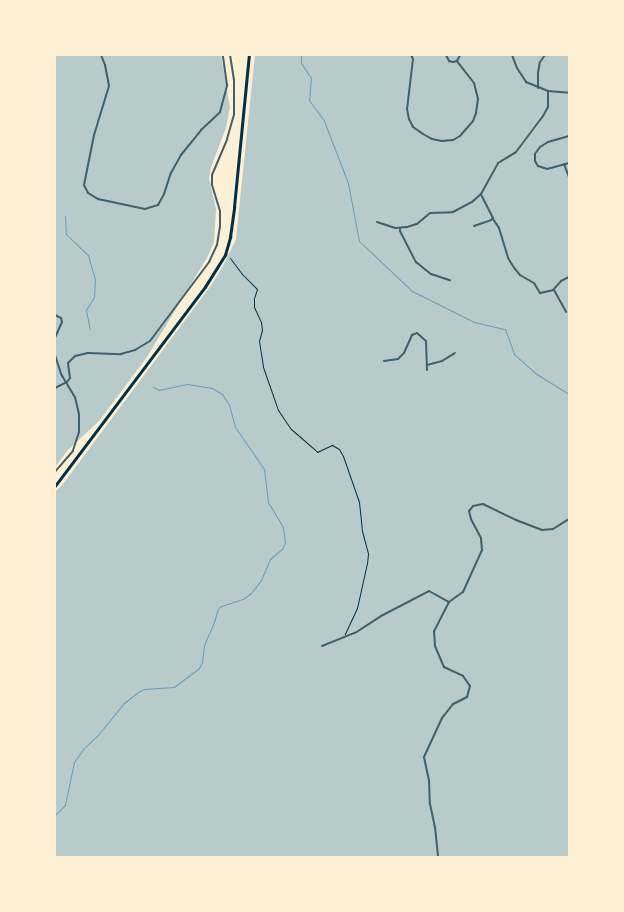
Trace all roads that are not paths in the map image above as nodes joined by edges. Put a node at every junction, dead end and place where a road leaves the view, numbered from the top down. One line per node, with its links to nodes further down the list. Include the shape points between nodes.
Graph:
1 (101, 55): 2 (street, via 109,86 94,135 84,185 88,193 98,199 145,209 158,205 181,155 220,112 227,85)
2 (222, 55)
3 (230, 55): 34 (street, via 235,89 234,114 212,175 220,211 220,227 217,245 209,262 150,341 135,350 121,354 88,352 75,356 68,363 70,378)
4 (249, 55): 37 (main road, via 234,207 225,255 205,287)
5 (411, 55): 10 (street, via 413,59 407,109 409,119 413,127 432,139 453,140 460,136 473,121 476,113 478,99 474,83)
6 (446, 55): 10 (street, via 451,62)
7 (460, 55): 10 (street)
8 (512, 55): 11 (street, via 526,82)
9 (545, 55): 11 (street, via 540,62)
10 (457, 61)
11 (538, 88): 12 (street)
12 (548, 91): 13 (street); 18 (street, via 548,107 543,116 516,152 498,163)
13 (569, 94)
14 (569, 136): 16 (street, via 548,142 535,154 538,166 547,169)
15 (569, 163): 16 (street)
16 (564, 164): 17 (street)
17 (569, 178)
18 (481, 194): 19 (street); 22 (street, via 461,209 449,213 430,213 416,224)
19 (492, 219): 21 (street); 25 (street, via 499,228 508,258 520,275 534,283 540,293)
20 (377, 222): 22 (street)
21 (474, 226)
22 (400, 228): 24 (street, via 416,262 431,274)
23 (569, 277): 25 (street)
24 (450, 280)
25 (552, 290): 26 (street)
26 (566, 312)
27 (55, 315): 28 (street, via 61,318 62,322)
28 (55, 338)
29 (455, 353): 32 (street, via 442,361)
30 (55, 354): 34 (street, via 61,374)
31 (384, 361): 32 (street, via 388,362 404,353 412,335 417,333 426,341)
32 (427, 365): 33 (street)
33 (427, 370)
34 (67, 382): 35 (street); 36 (street, via 75,397 79,432 73,451)
35 (55, 388)
36 (55, 472)
37 (55, 486)
38 (569, 519): 39 (street, via 553,529 542,530 483,504 473,506 469,512 481,538 482,550 463,592)
39 (449, 602): 40 (street, via 429,591 355,633); 41 (street, via 434,631 435,646 444,667 463,676 470,686 467,696 453,704 442,718 424,757)
40 (322, 646)
41 (438, 857)

